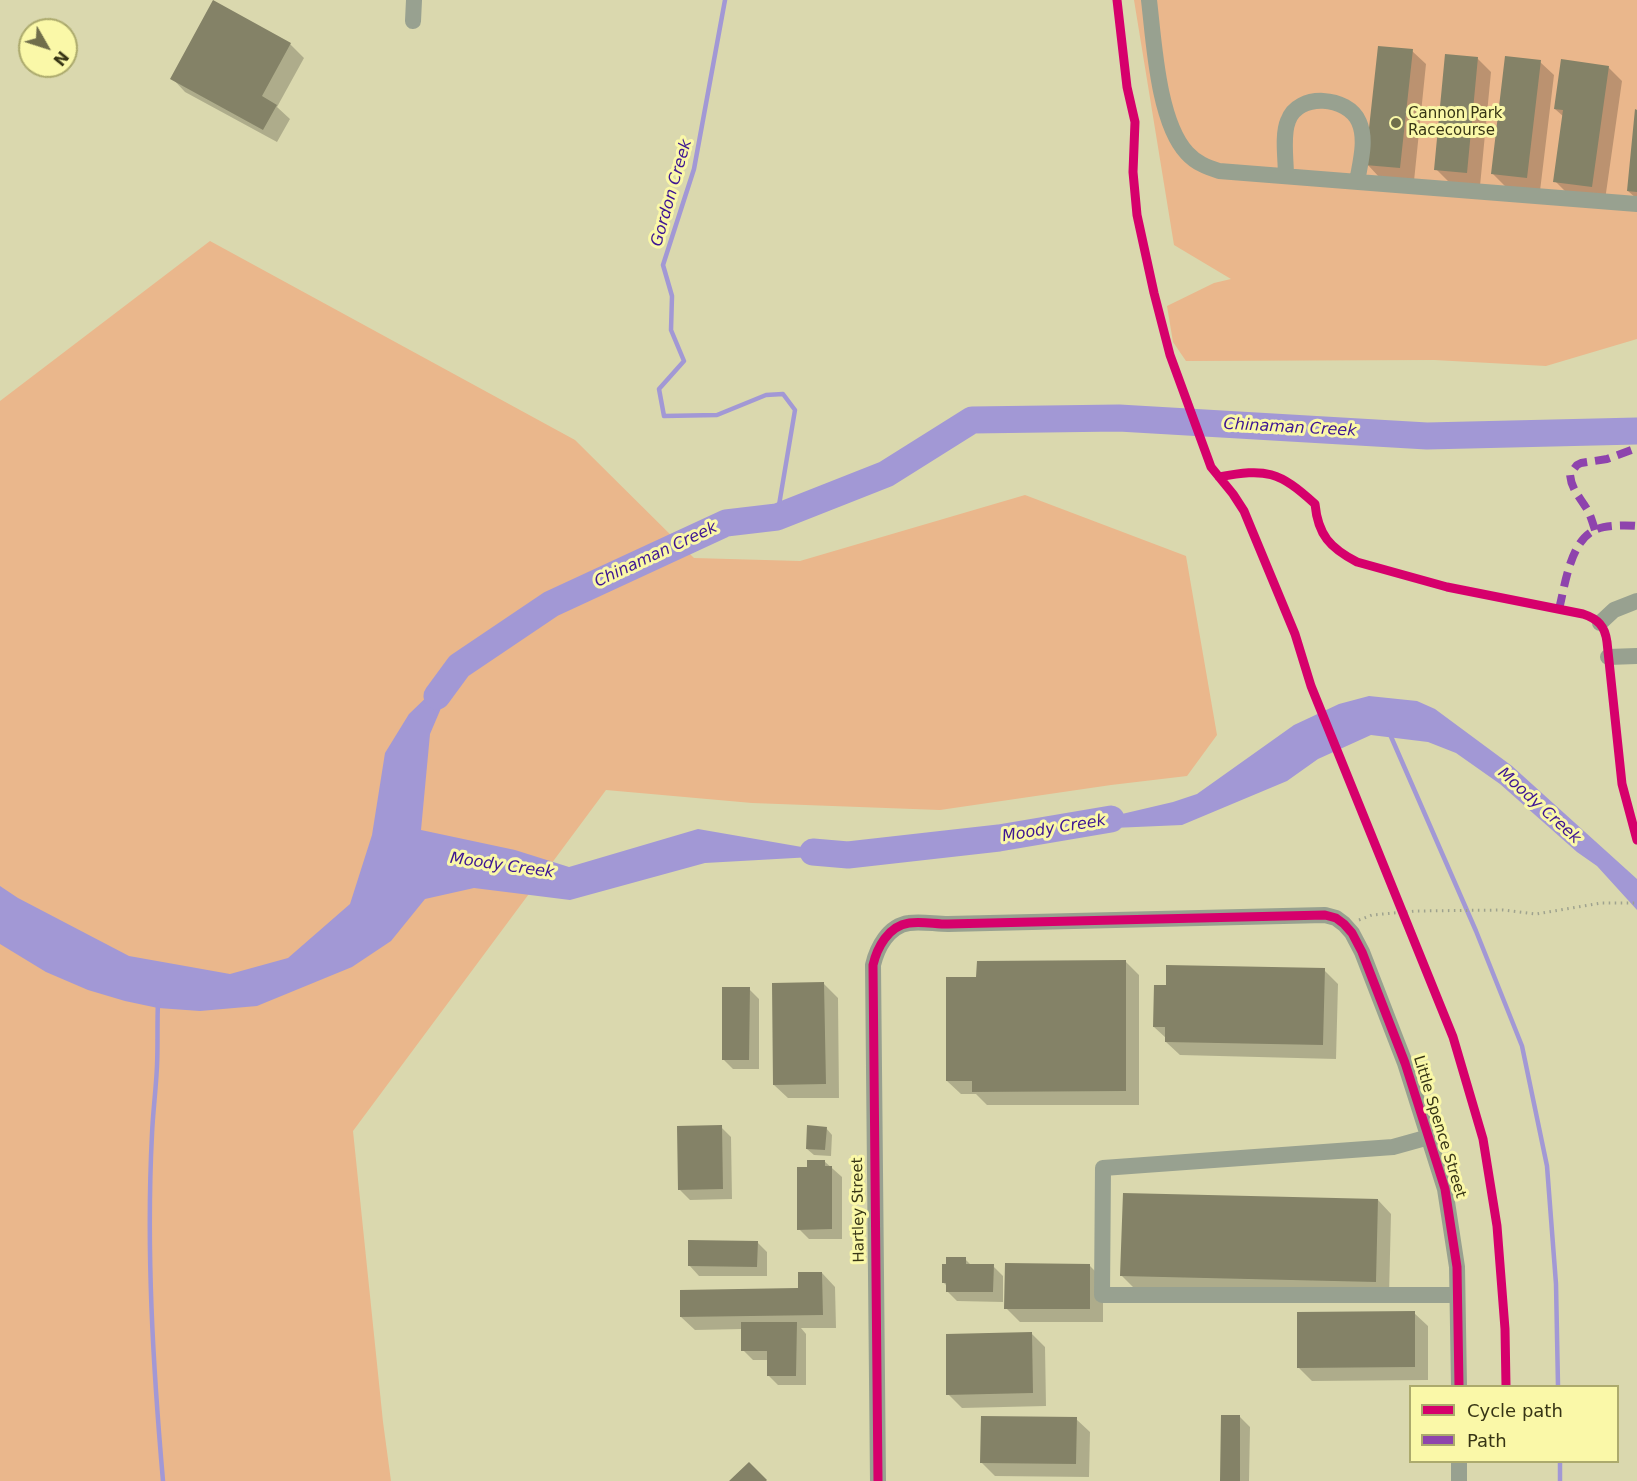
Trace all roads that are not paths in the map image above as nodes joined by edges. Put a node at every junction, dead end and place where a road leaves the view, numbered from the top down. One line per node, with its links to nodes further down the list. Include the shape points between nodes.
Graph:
1 (414, 0): 3 (street)
2 (1149, 0): 4 (street, via 1165,109 1186,153 1196,162 1219,171)
3 (413, 21)
4 (1286, 176): 5 (street); 5 (street, via 1285,130 1290,115 1305,103 1323,101 1350,110 1360,123)
5 (1357, 182): 6 (street)
6 (1637, 204)
7 (1637, 601): 8 (street, via 1614,610)
8 (1600, 623)
9 (1637, 656): 10 (street)
10 (1608, 657)
11 (882, 942): 12 (street, Little Spence Street, via 899,926 914,923 1325,915 1336,918 1346,926 1362,952); 16 (street, Hartley Street, via 873,965)
12 (1429, 1137): 13 (street, Little Spence Street, via 1445,1189 1457,1267); 13 (street, via 1393,1147 1103,1168 1102,1295)
13 (1457, 1294): 14 (street, Little Spence Street)
14 (1458, 1385)
15 (1459, 1463): 17 (street)
16 (878, 1481)
17 (1459, 1481)

